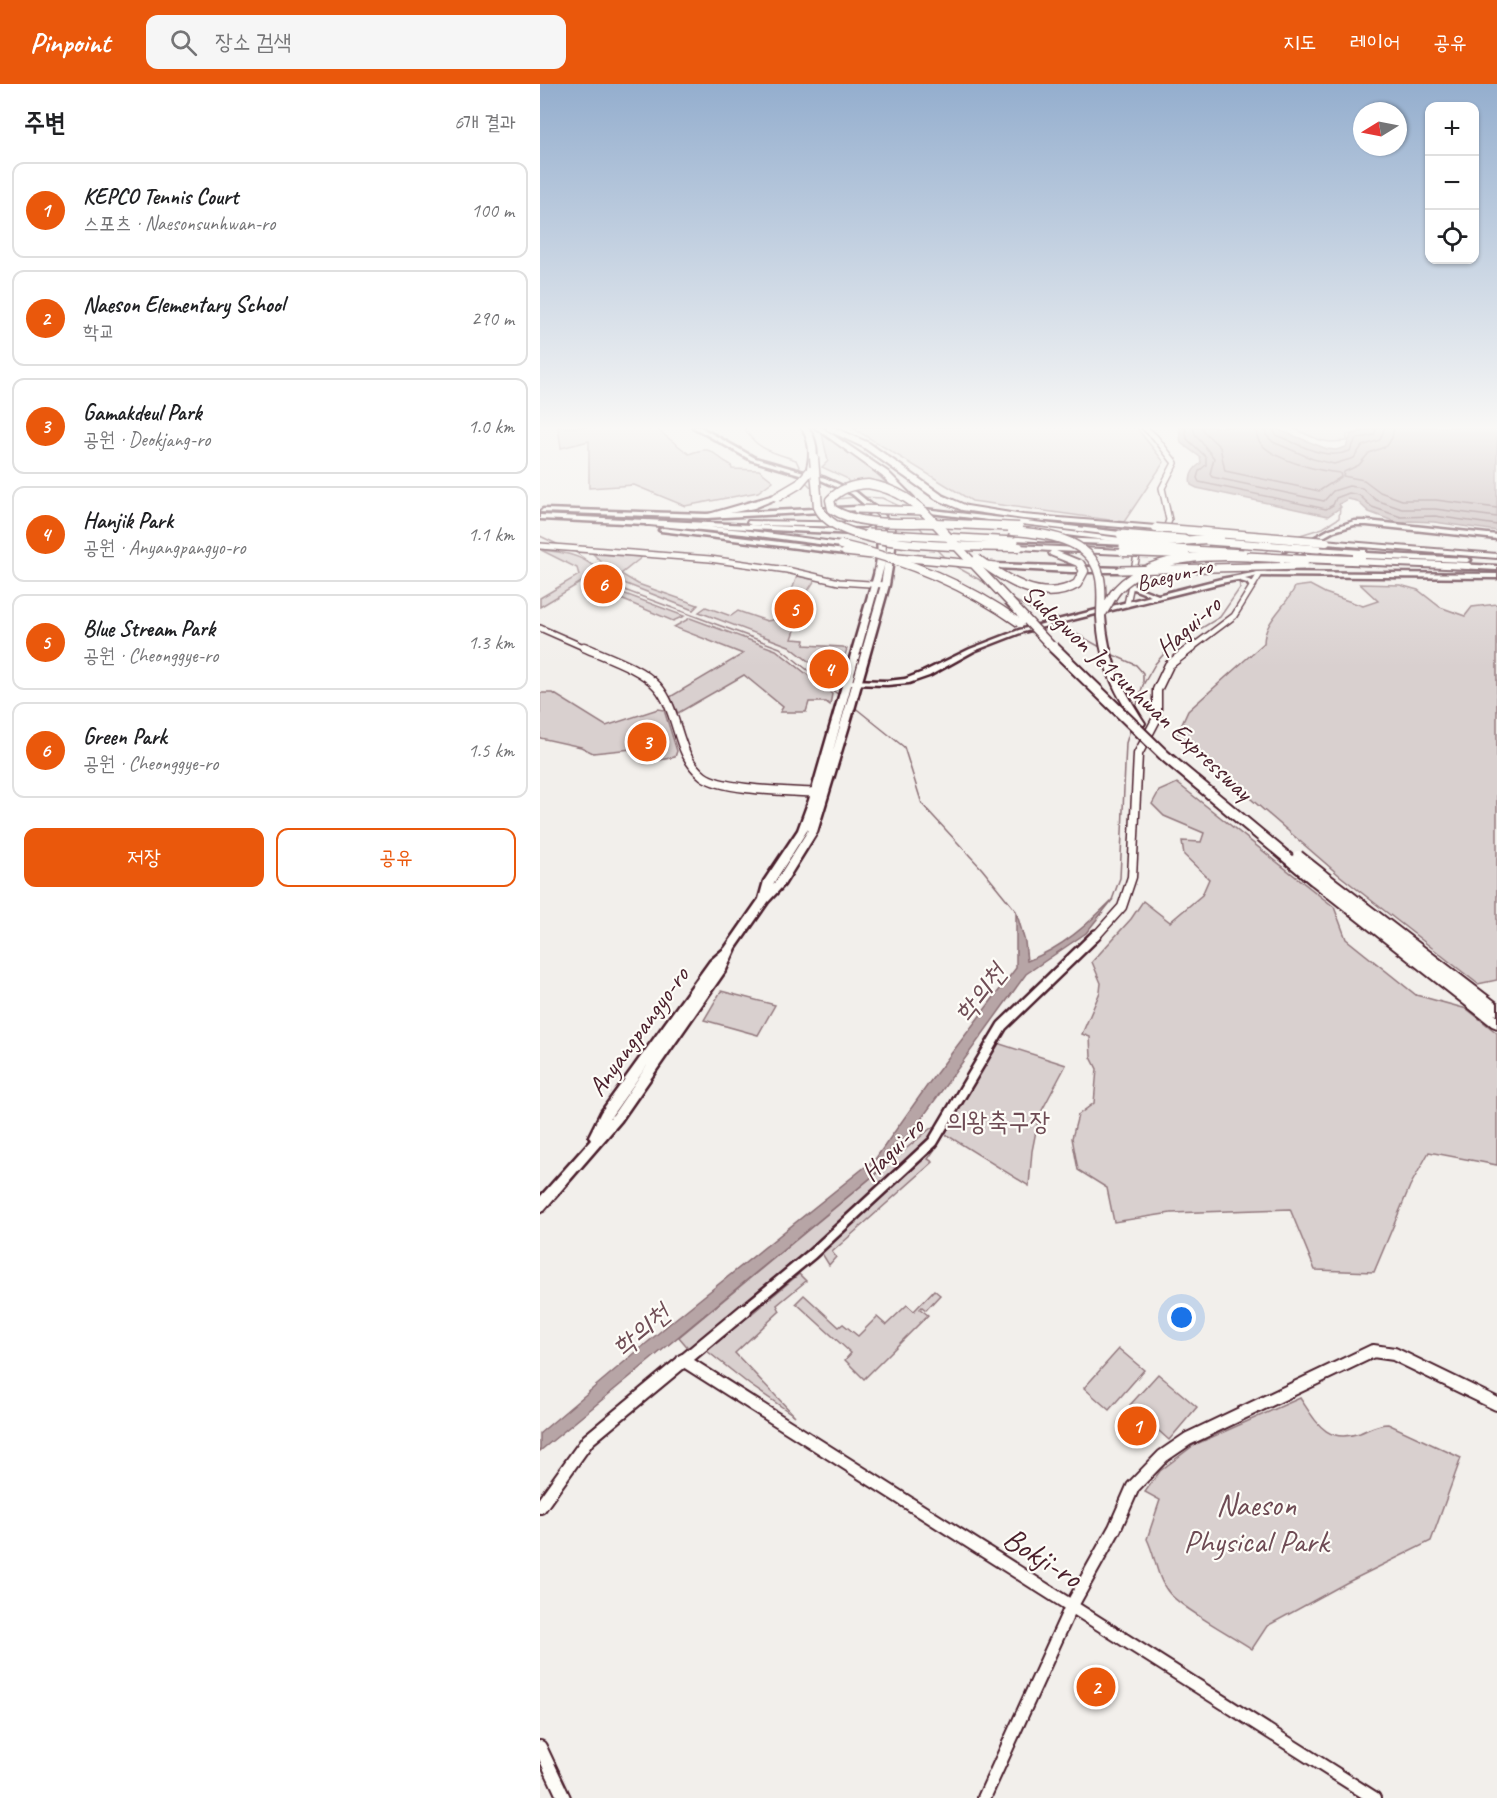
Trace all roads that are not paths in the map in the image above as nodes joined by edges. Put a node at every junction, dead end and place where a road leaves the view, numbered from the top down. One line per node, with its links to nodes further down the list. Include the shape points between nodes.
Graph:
1 (751, 507): 12 (highway, bridge)
2 (792, 507): 12 (main road)
3 (820, 507): 20 (highway, bridge, via 829,523 849,533 883,540)
4 (832, 507): 21 (highway, bridge, via 837,513 856,518 1020,527)
5 (865, 507): 35 (main road, Anyangpangyo-ro, via 880,528 884,552)
6 (900, 507): 21 (main road, bridge)
7 (918, 507): 41 (highway, Sudogwon Je1sunhwan Expressway, bridge)
8 (924, 507): 26 (highway, Sudogwon Je1sunhwan Expressway, bridge)
9 (963, 507): 18 (highway, bridge, via 1023,517)
10 (1167, 507): 36 (street, via 1166,532 1137,555)
11 (540, 511): 12 (main road); 16 (main road)
12 (706, 516)
13 (540, 517): 15 (main road)
14 (540, 522): 23 (main road)
15 (649, 523): 17 (main road); 23 (highway)
16 (751, 523): 17 (highway)
17 (867, 529): 20 (main road, bridge); 39 (highway, bridge, via 1018,531 1068,542 1089,555 1098,570)
18 (1263, 537): 21 (highway, bridge); 25 (highway, bridge)
19 (1497, 537): 32 (main road, Baegun-ro, via 1354,523 1332,530)
20 (1015, 542): 21 (highway)
21 (1123, 543): 24 (highway, bridge); 27 (main road, bridge); 28 (main road, bridge, via 1318,549)
22 (543, 546): 35 (street, via 717,560 839,582)
23 (843, 546): 26 (highway, bridge, via 1028,551 1064,556 1080,564 1084,571 1079,582 1064,590 1040,592 1022,588); 27 (main road, bridge, via 996,566 1071,570); 41 (highway, bridge, via 902,560 960,584 1005,611)
24 (1230, 556): 27 (highway, bridge); 39 (highway, bridge, via 1174,561 1139,572 1112,594)
25 (1497, 556)
26 (977, 559): 44 (highway, Sudogwon Je1sunhwan Expressway, bridge)
27 (1307, 559): 28 (main road); 30 (highway); 33 (main road)
28 (1450, 560): 29 (main road)
29 (1497, 562)
30 (1469, 566): 31 (main road)
31 (1497, 568)
32 (1260, 574): 33 (main road); 34 (main road, Baegun-ro); 34 (street, Hagui-ro)
33 (1497, 574)
34 (1247, 581): 37 (main road, Baegun-ro, via 1221,581); 50 (street, Hagui-ro, via 1234,616 1169,665 1157,690 1157,718 1138,754 1132,877 1122,907 1002,1026 933,1142 812,1254)
35 (881, 585): 42 (main road, Anyangpangyo-ro); 43 (main road, Anyangpangyo-ro)
36 (1130, 586): 37 (main road); 38 (street)
37 (1158, 597): 38 (main road, Baegun-ro)
38 (1127, 604): 42 (main road, Baegun-ro, via 982,647 906,681)
39 (1101, 615): 44 (highway, via 1102,644 1109,671)
40 (540, 628): 45 (street, via 629,668 657,686 671,709 688,760 704,777 726,785)
41 (1055, 649): 46 (highway, Sudogwon Je1sunhwan Expressway, bridge, via 1157,749)
42 (858, 682): 43 (main road); 45 (main road, Anyangpangyo-ro)
43 (846, 686): 45 (main road, Anyangpangyo-ro)
44 (1140, 723): 46 (highway, Sudogwon Je1sunhwan Expressway, bridge)
45 (820, 793): 49 (main road, Anyangpangyo-ro, via 812,832 780,883 731,947 722,967 617,1118)
46 (1318, 877): 47 (highway, Sudogwon Je1sunhwan Expressway); 48 (highway, Sudogwon Je1sunhwan Expressway)
47 (1497, 1010)
48 (1497, 1023)
49 (540, 1206)
50 (683, 1360): 52 (street, Hagui-ro, via 588,1440); 53 (street, Bokji-ro)
51 (1497, 1404): 53 (street, via 1394,1354 1373,1351 1198,1434 1162,1456 1133,1487)
52 (540, 1508)
53 (1071, 1607): 56 (street); 57 (street, Bokji-ro)
54 (540, 1747): 55 (street)
55 (562, 1797)
56 (984, 1798)
57 (1374, 1798)

